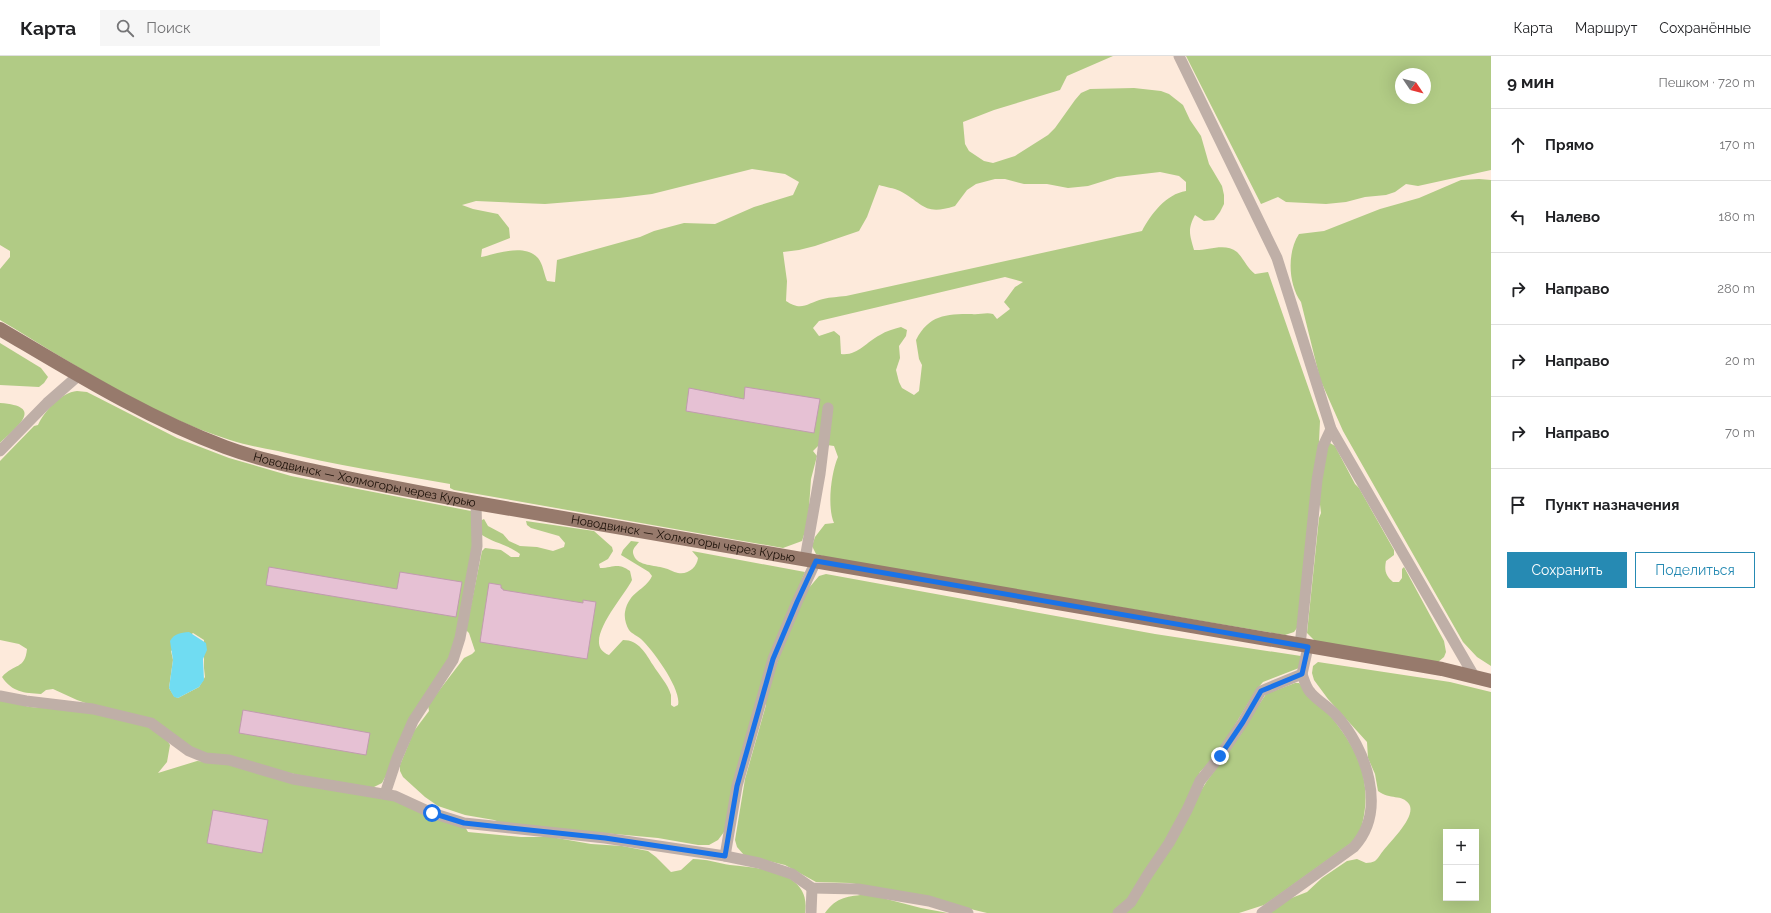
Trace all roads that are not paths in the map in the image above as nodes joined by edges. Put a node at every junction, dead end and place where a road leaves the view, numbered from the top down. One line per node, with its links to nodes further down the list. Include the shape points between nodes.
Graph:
1 (1179, 56): 5 (lane, via 1277,258)
2 (0, 329): 3 (main road, Новодвинск — Холмогоры через Курью)
3 (79, 375): 6 (lane, via 47,403); 7 (main road, Новодвинск — Холмогоры через Курью, via 165,422 246,454 288,466)
4 (828, 408): 8 (lane)
5 (1331, 429): 9 (lane, via 1323,446 1317,480); 11 (lane)
6 (0, 451)
7 (476, 503): 8 (main road, Новодвинск — Холмогоры через Курью); 14 (lane, via 477,546 460,638 453,660 413,721)
8 (810, 560): 9 (main road, Новодвинск — Холмогоры через Курью); 15 (lane, via 797,602 771,666 737,786)
9 (1304, 646): 10 (lane); 11 (main road, Новодвинск — Холмогоры через Курью)
10 (1302, 674): 19 (lane, via 1261,691 1236,734 1200,781 1169,843 1131,902); 20 (lane, via 1310,692 1336,715 1354,739 1369,774 1369,824 1363,838 1354,847)
11 (1474, 676): 12 (main road, Новодвинск — Холмогоры через Курью)
12 (1491, 681)
13 (0, 696): 14 (lane, via 93,709 151,723 189,751 206,758 229,760 293,779)
14 (385, 794): 15 (lane, via 464,823 605,838)
15 (725, 856): 16 (lane, via 759,863 792,874)
16 (812, 888): 17 (lane); 18 (lane, via 858,889 929,901)
17 (810, 913)
18 (968, 913)
19 (1118, 913)
20 (1262, 913)

